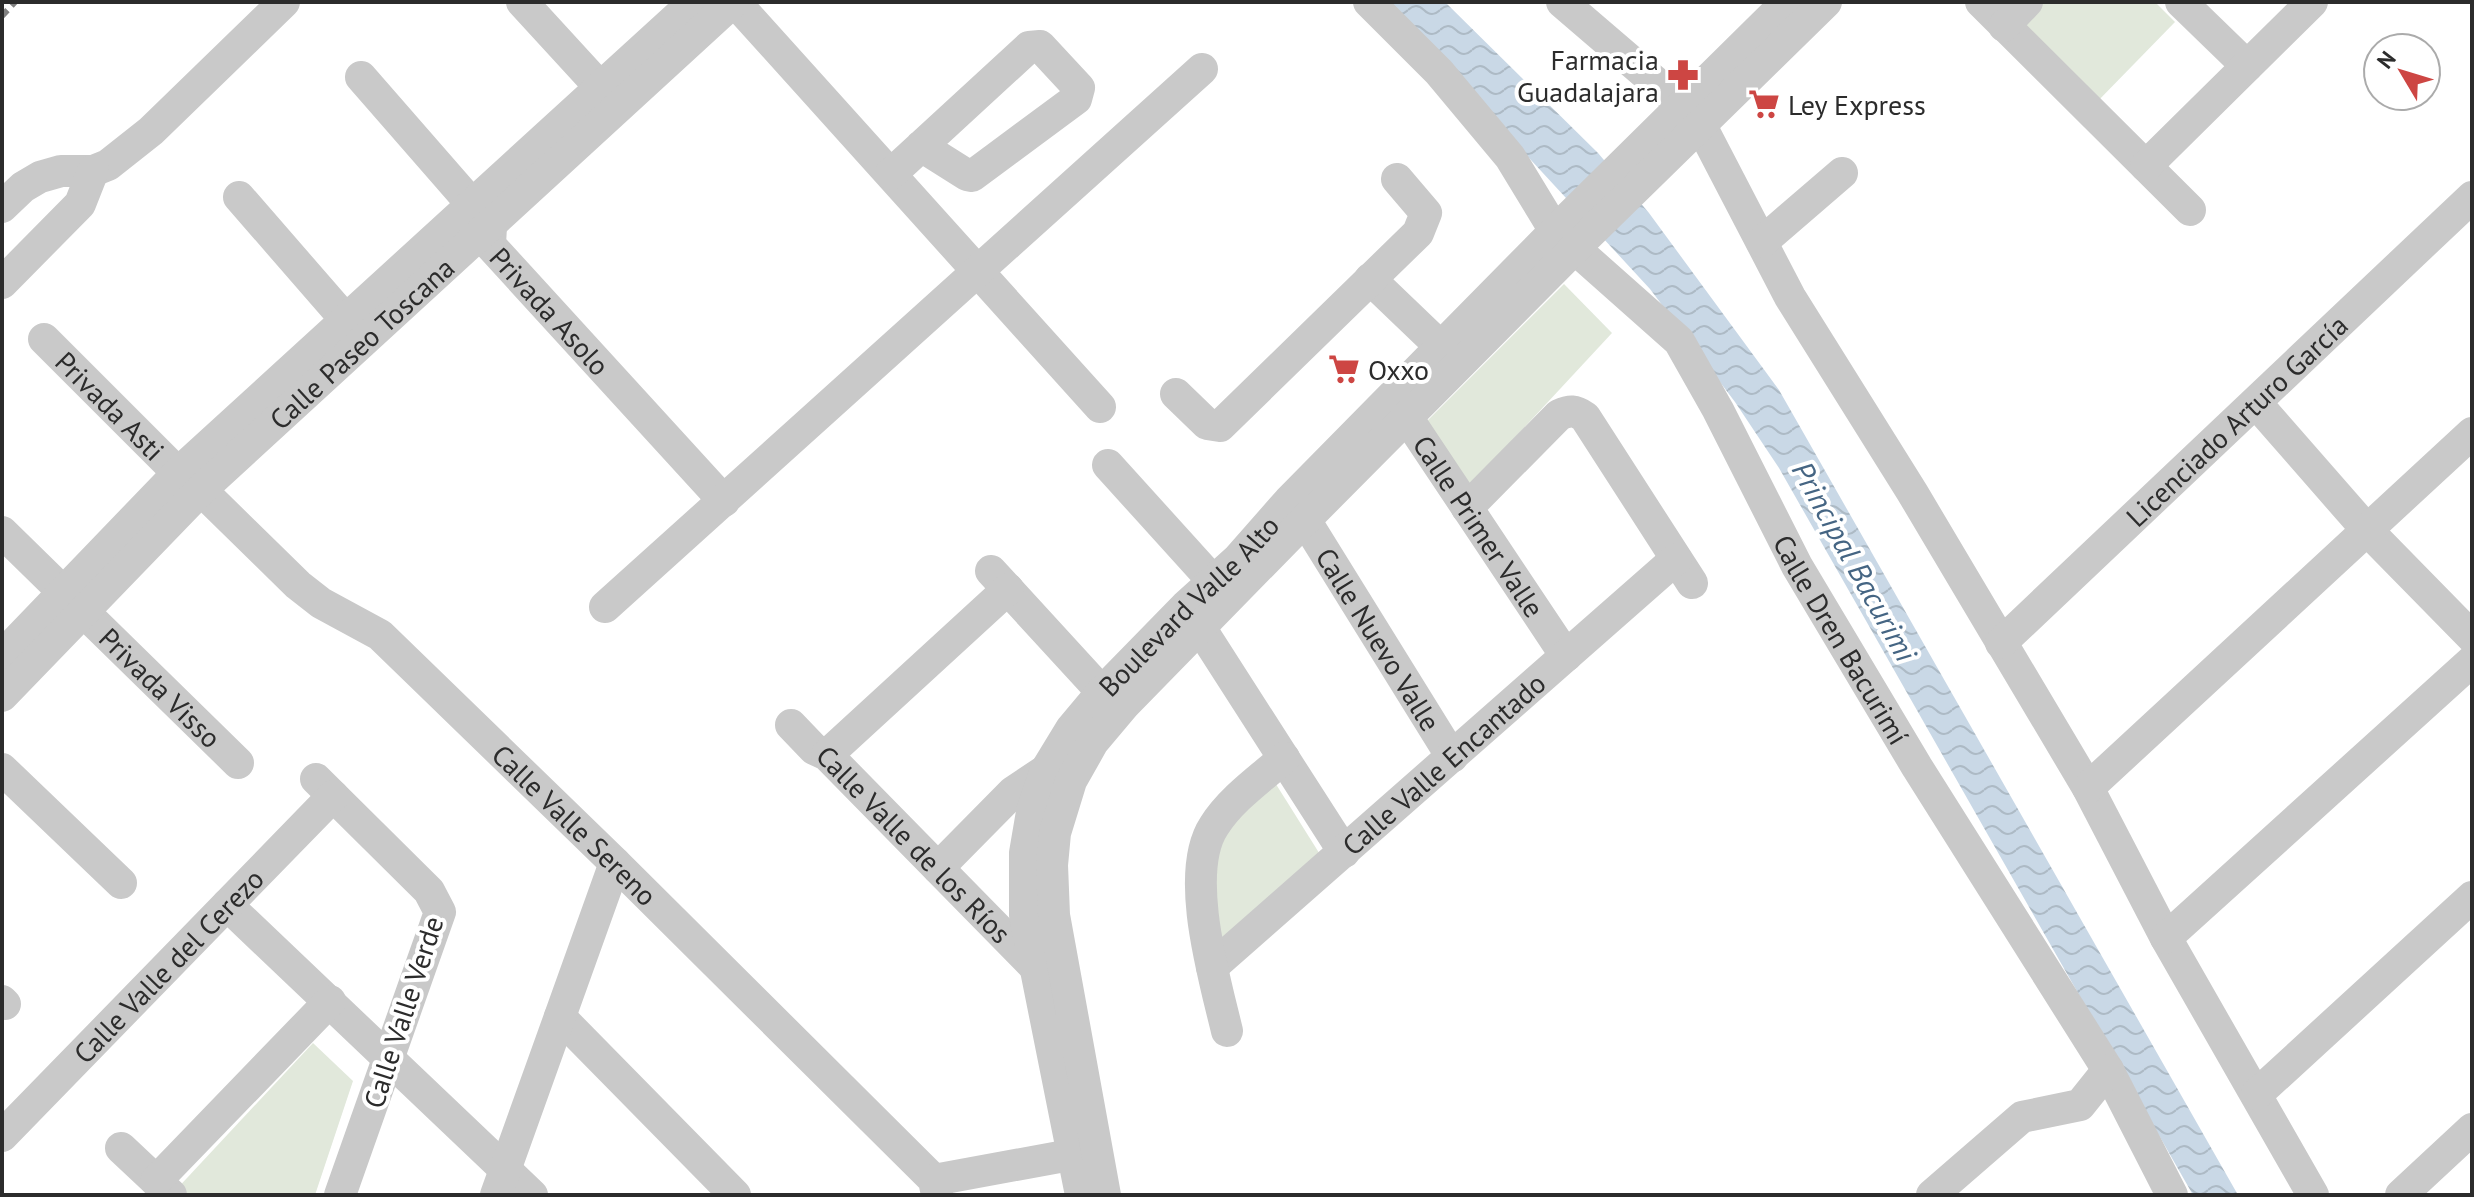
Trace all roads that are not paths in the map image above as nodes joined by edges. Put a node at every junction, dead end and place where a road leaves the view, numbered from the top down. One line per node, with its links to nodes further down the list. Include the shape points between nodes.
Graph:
1 (284, 2): 21 (street, via 151,131)
2 (522, 2): 17 (street)
3 (694, 2): 17 (street, Calle Paseo Toscana)
4 (734, 2): 23 (street); 29 (street, Calle Paseo Toscana)
5 (1369, 2): 30 (street, Calle Dren Bacurimí, via 1439,72)
6 (1562, 2): 18 (street)
7 (1787, 2): 18 (street)
8 (1826, 2): 18 (street)
9 (1981, 2): 13 (street)
10 (2027, 2): 13 (street)
11 (2181, 2): 14 (street)
12 (2312, 2): 14 (street)
13 (2004, 26): 20 (street)
14 (2247, 66): 20 (street)
15 (1202, 69): 32 (street)
16 (361, 77): 29 (street, Privada Asolo)
17 (600, 87): 29 (street, Calle Paseo Toscana)
18 (1691, 115): 30 (street, Boulevard Valle Alto); 31 (street)
19 (921, 146): 19 (street, via 1033,46 1040,46 1079,88 1076,99 972,176); 23 (street)
20 (2146, 166): 28 (street)
21 (93, 171): 27 (street, via 40,177); 34 (street, via 80,204)
22 (1842, 173): 31 (street)
23 (891, 174): 32 (street)
24 (1397, 179): 33 (street, via 1426,213 1418,233)
25 (239, 197): 35 (street)
26 (2472, 197): 39 (street, Licenciado Arturo García)
27 (2, 207)
28 (2190, 210)
29 (481, 216): 35 (street, Calle Paseo Toscana); 44 (street, Calle Paseo Toscana); 45 (street, Privada Asolo, via 490,245)
30 (1571, 234): 37 (street, Boulevard Valle Alto); 41 (street, Boulevard Valle Alto); 83 (street, Calle Dren Bacurimí, via 1679,341 1797,566)
31 (1762, 242): 55 (street, via 1790,297)
32 (978, 271): 40 (street); 45 (street)
33 (1370, 279): 37 (street); 38 (street, via 1220,426 1207,424)
34 (2, 283)
35 (346, 320): 44 (street, Calle Paseo Toscana)
36 (44, 339): 44 (street, Privada Asti)
37 (1441, 347): 41 (street, Boulevard Valle Alto)
38 (1176, 394)
39 (2256, 403): 48 (street); 55 (street, Licenciado Arturo García)
40 (1100, 407)
41 (1400, 407): 46 (street, Calle Primer Valle); 47 (street, Boulevard Valle Alto); 50 (street, Boulevard Valle Alto, via 1289,501)
42 (2472, 433): 48 (street)
43 (1108, 465): 50 (street)
44 (189, 482): 51 (street, Calle Paseo Toscana); 71 (street, Calle Valle Sereno, via 298,585 380,635)
45 (724, 501): 52 (street)
46 (1467, 508): 57 (street, Calle Primer Valle); 57 (street, Calle Valle Encantado, via 1559,415 1568,410 1585,417 1684,571)
47 (1305, 520): 53 (street, Boulevard Valle Alto); 63 (street, Calle Nuevo Valle)
48 (2368, 531): 54 (street); 69 (street)
49 (2, 532): 51 (street, Privada Visso)
50 (1213, 581): 53 (street, Boulevard Valle Alto)
51 (73, 602): 56 (street, Calle Paseo Toscana); 60 (street, Calle Paseo Toscana); 65 (street, Privada Visso)
52 (605, 607)
53 (1194, 617): 59 (street, Boulevard Valle Alto); 64 (street); 90 (street, Boulevard Valle Alto, via 1093,742 1071,781 1055,833 1054,915)
54 (2472, 637)
55 (2001, 643): 69 (street)
56 (2, 656)
57 (1566, 656): 63 (street, Calle Valle Encantado)
58 (2472, 661): 76 (street)
59 (1102, 692): 62 (street, via 1000,580); 67 (street, Boulevard Valle Alto)
60 (2, 696)
61 (791, 725): 62 (street, Calle Valle de los Ríos)
62 (827, 755): 72 (street, Calle Valle de los Ríos)
63 (1452, 757): 70 (street, Calle Valle Encantado)
64 (1284, 758): 70 (street); 78 (street, via 1230,805 1212,829 1203,855 1201,895)
65 (238, 763)
66 (2, 769): 73 (street)
67 (1046, 770): 72 (street, via 1013,792); 77 (street, Boulevard Valle Alto, via 1025,853 1025,915)
68 (325, 787): 75 (street, Calle Valle del Cerezo); 82 (street, Calle Valle Verde, via 429,891 440,912)
69 (2088, 788): 76 (street)
70 (1344, 852): 78 (street, Calle Valle Encantado)
71 (615, 863): 80 (street); 93 (street, Calle Valle Sereno)
72 (938, 868): 77 (street, Calle Valle de los Ríos)
73 (121, 883)
74 (2472, 897): 84 (street)
75 (227, 905): 79 (street); 88 (street, Calle Valle del Cerezo)
76 (2166, 938): 84 (street)
77 (1034, 966): 90 (street, Boulevard Valle Alto)
78 (1212, 967): 81 (street)
79 (330, 1001): 82 (street); 92 (street)
80 (560, 1017): 91 (street); 96 (street)
81 (1227, 1031)
82 (390, 1057): 91 (street); 94 (street, Calle Valle Verde)
83 (2108, 1070): 85 (street); 86 (street, Calle Dren Bacurimí)
84 (2257, 1094): 101 (street)
85 (2080, 1105): 86 (street); 99 (street, via 2022,1117)
86 (2130, 1112): 100 (street, Calle Dren Bacurimí)
87 (2472, 1129): 102 (street)
88 (2, 1136)
89 (121, 1148): 92 (street)
90 (1084, 1153): 93 (street, Calle Valle Sereno); 97 (street, Boulevard Valle Alto); 98 (street, Boulevard Valle Alto)
91 (501, 1182): 95 (street)
92 (163, 1188)
93 (936, 1188)
94 (340, 1195)
95 (532, 1195)
96 (735, 1195)
97 (1081, 1195)
98 (1105, 1195)
99 (1932, 1195)
100 (2172, 1195)
101 (2313, 1195)
102 (2401, 1195)

